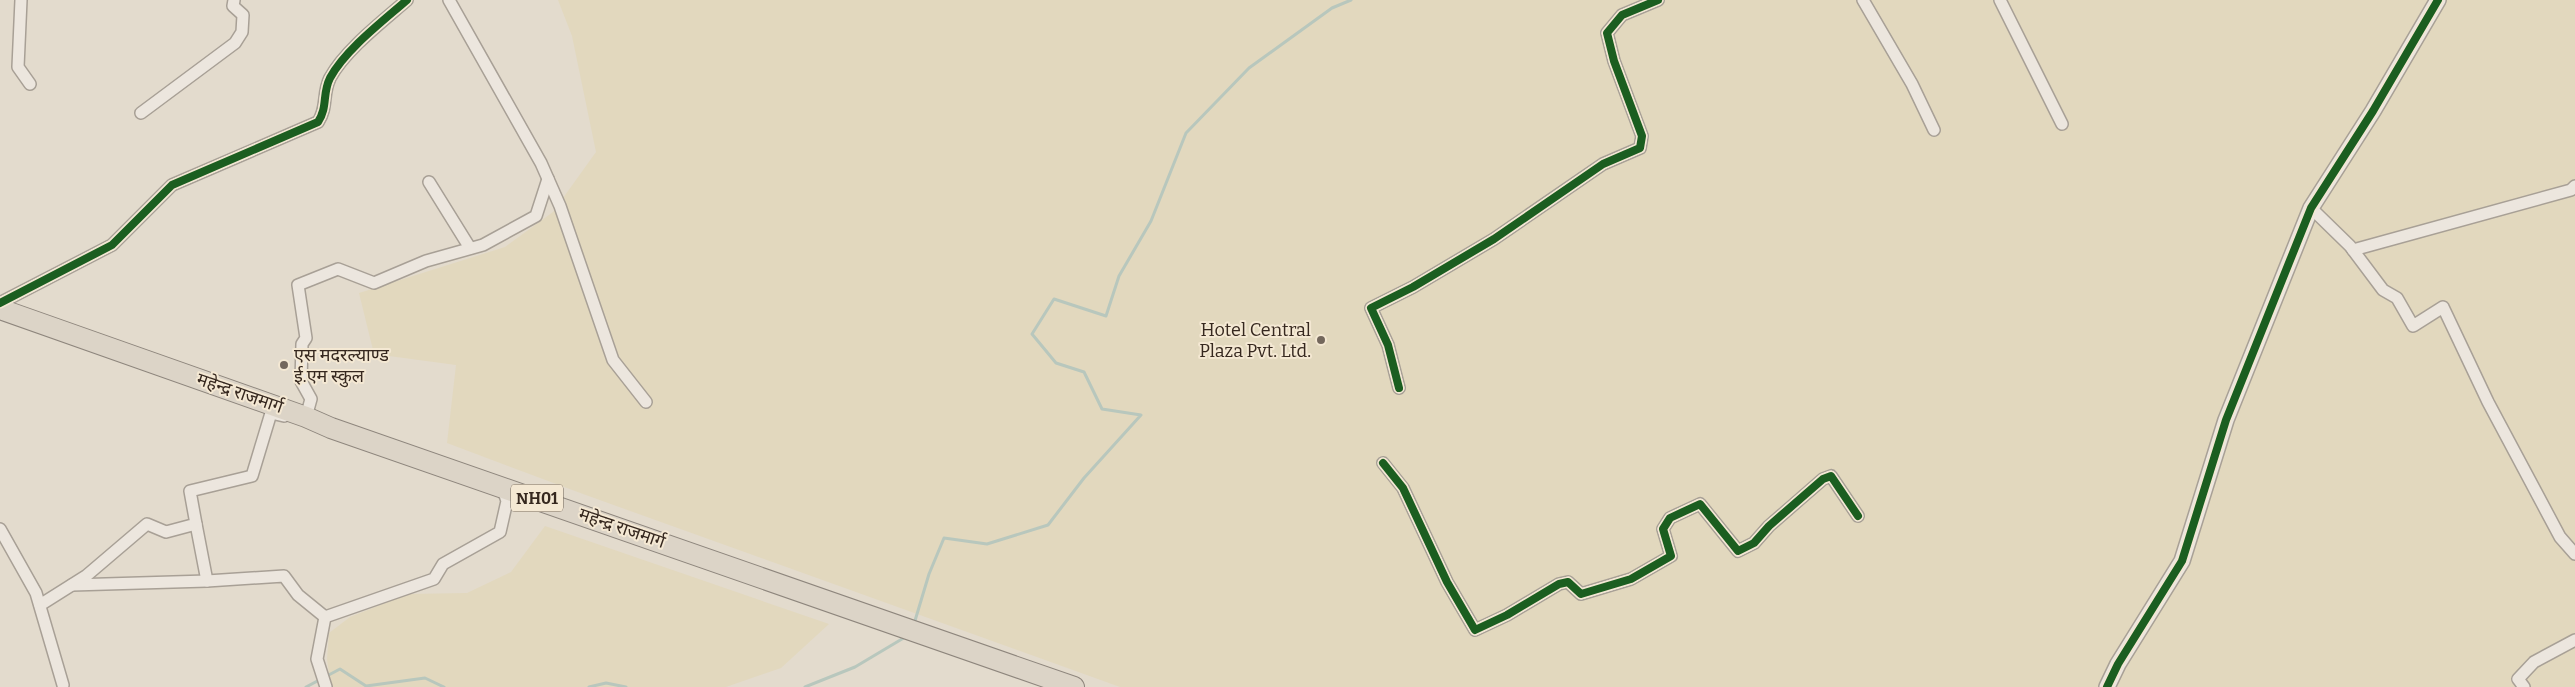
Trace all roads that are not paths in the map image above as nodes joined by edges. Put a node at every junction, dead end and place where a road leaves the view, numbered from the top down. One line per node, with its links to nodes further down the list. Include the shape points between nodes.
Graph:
1 (21, 0): 9 (street, via 18,67)
2 (234, 0): 10 (street, via 233,6 243,15 242,32 236,43)
3 (407, 0): 19 (street, via 339,64 329,79 324,95 324,112 318,122 172,185 112,245)
4 (449, 0): 13 (street)
5 (1658, 0): 21 (street, via 1622,15 1608,33 1614,61 1642,136 1640,148 1603,164 1494,239 1371,308 1388,344)
6 (1863, 0): 12 (street, via 1912,84)
7 (2000, 0): 11 (street)
8 (2438, 0): 16 (street)
9 (30, 84)
10 (141, 113)
11 (2062, 124)
12 (1934, 130)
13 (548, 179): 17 (street, via 536,216); 22 (street, via 613,360)
14 (429, 182): 17 (street)
15 (2575, 186): 18 (street, via 2571,190)
16 (2311, 208): 18 (street); 40 (street, via 2226,420 2182,561)
17 (470, 248): 23 (street, via 426,260 374,282 338,269 298,285 306,338 302,344 301,381 310,399)
18 (2353, 250): 30 (street, via 2383,290 2397,298 2413,326 2443,307 2488,402 2560,537)
19 (0, 304)
20 (0, 309): 23 (highway, महेन्द्र राजमार्ग / NH01)
21 (1399, 388)
22 (646, 402)
23 (306, 417): 24 (highway, महेन्द्र राजमार्ग / NH01)
24 (331, 428): 26 (highway, महेन्द्र राजमार्ग / NH01); 28 (street, via 271,413 252,476 190,491)
25 (1383, 463): 27 (street, via 1404,488 1447,582 1476,630 1559,584 1568,582 1581,594 1631,579 1672,556 1663,529 1670,518 1700,504 1738,551 1754,543 1823,478 1831,476)
26 (502, 486): 34 (street, via 507,501 500,532 443,564 434,579); 36 (highway, महेन्द्र राजमार्ग / NH01)
27 (1858, 516)
28 (196, 524): 31 (street); 32 (street, via 166,532 147,524)
29 (0, 529): 33 (street)
30 (2575, 554)
31 (207, 581): 32 (street); 34 (street, via 284,576 298,595)
32 (72, 585): 33 (street)
33 (40, 605): 37 (street)
34 (325, 617): 38 (street, via 317,660)
35 (2575, 640): 41 (street, via 2534,662 2518,679)
36 (1033, 680): 39 (highway, महेन्द्र राजमार्ग / NH01)
37 (63, 685)
38 (326, 687)
39 (1074, 687)
40 (2106, 687)
41 (2524, 687)

